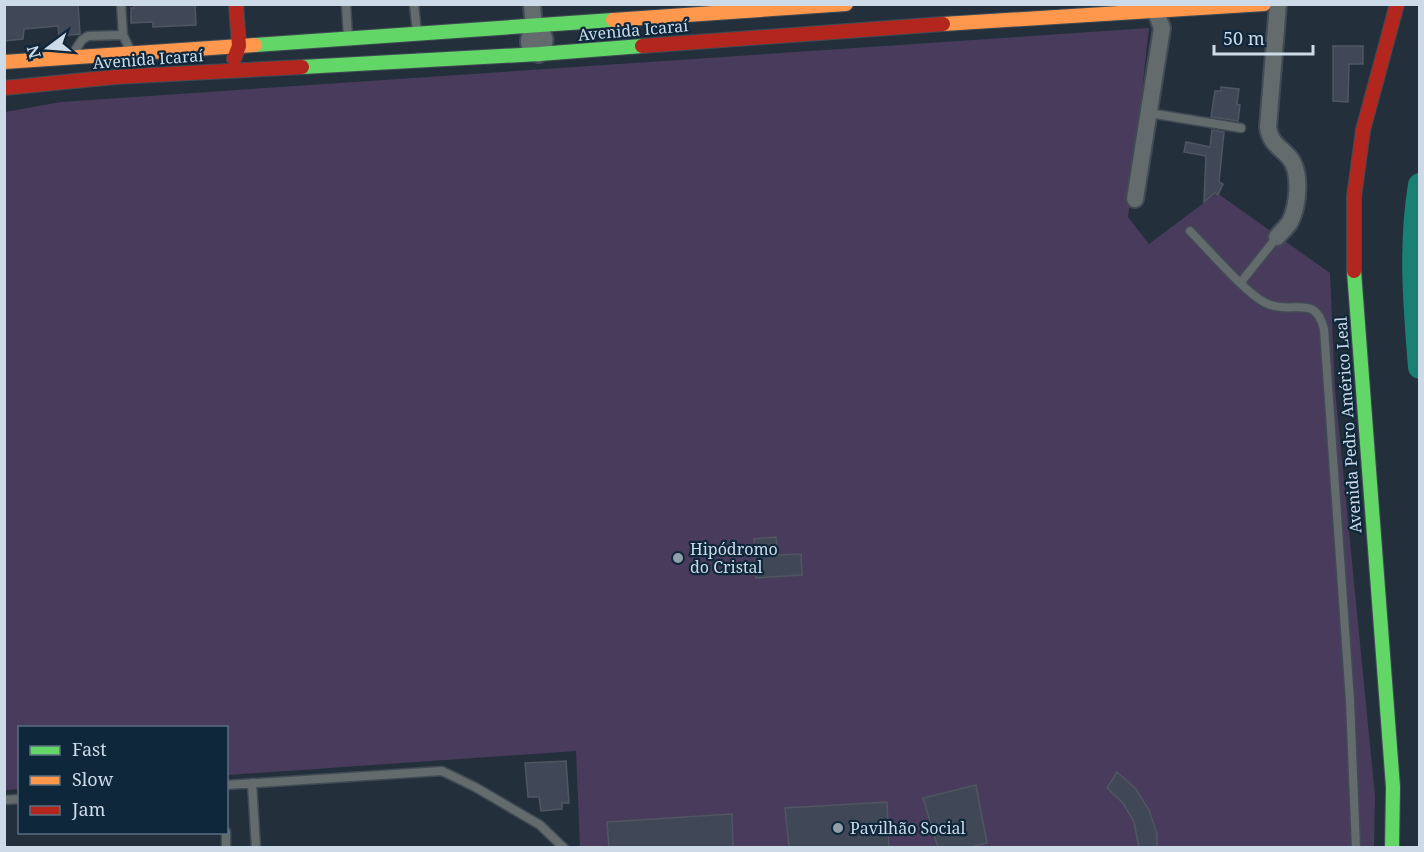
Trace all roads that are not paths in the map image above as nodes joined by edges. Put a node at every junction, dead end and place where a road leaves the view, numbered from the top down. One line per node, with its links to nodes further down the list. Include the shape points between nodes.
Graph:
1 (121, 4): 15 (lane)
2 (236, 4): 17 (main road)
3 (346, 4): 16 (lane)
4 (414, 4): 14 (lane)
5 (532, 4): 12 (street)
6 (1264, 4): 10 (main road)
7 (1278, 4): 28 (street, via 1268,127 1273,144 1290,158 1297,174 1295,207 1289,223)
8 (1397, 4): 35 (main road, Avenida Pedro Américo Leal, via 1363,130 1353,197 1354,285 1393,787)
9 (835, 5): 12 (main road, Avenida Icaraí); 13 (street)
10 (1178, 8): 11 (street)
11 (1158, 15): 13 (main road, Avenida Icaraí); 24 (street)
12 (533, 26): 14 (main road, Avenida Icaraí); 19 (street, via 529,42)
13 (831, 31): 19 (main road, Avenida Icaraí)
14 (417, 34): 16 (main road, Avenida Icaraí)
15 (123, 35): 18 (lane); 20 (lane, via 88,36)
16 (348, 38): 17 (main road, Avenida Icaraí)
17 (239, 46): 18 (main road, Avenida Icaraí); 22 (main road)
18 (132, 53): 20 (main road, Avenida Icaraí)
19 (539, 54): 22 (main road, Avenida Icaraí)
20 (71, 57): 21 (main road, Avenida Icaraí)
21 (4, 62)
22 (226, 71): 23 (main road, Avenida Icaraí)
23 (4, 88)
24 (1149, 113): 25 (lane); 26 (street)
25 (1240, 128)
26 (1135, 199)
27 (1190, 231): 29 (lane)
28 (1277, 237): 29 (lane)
29 (1241, 282): 34 (lane, via 1266,303 1279,308 1315,310 1324,329 1350,700)
30 (252, 783): 31 (lane); 32 (lane); 33 (lane, via 442,771 540,825)
31 (228, 785)
32 (256, 848)
33 (564, 848)
34 (1356, 848)
35 (1392, 848)

